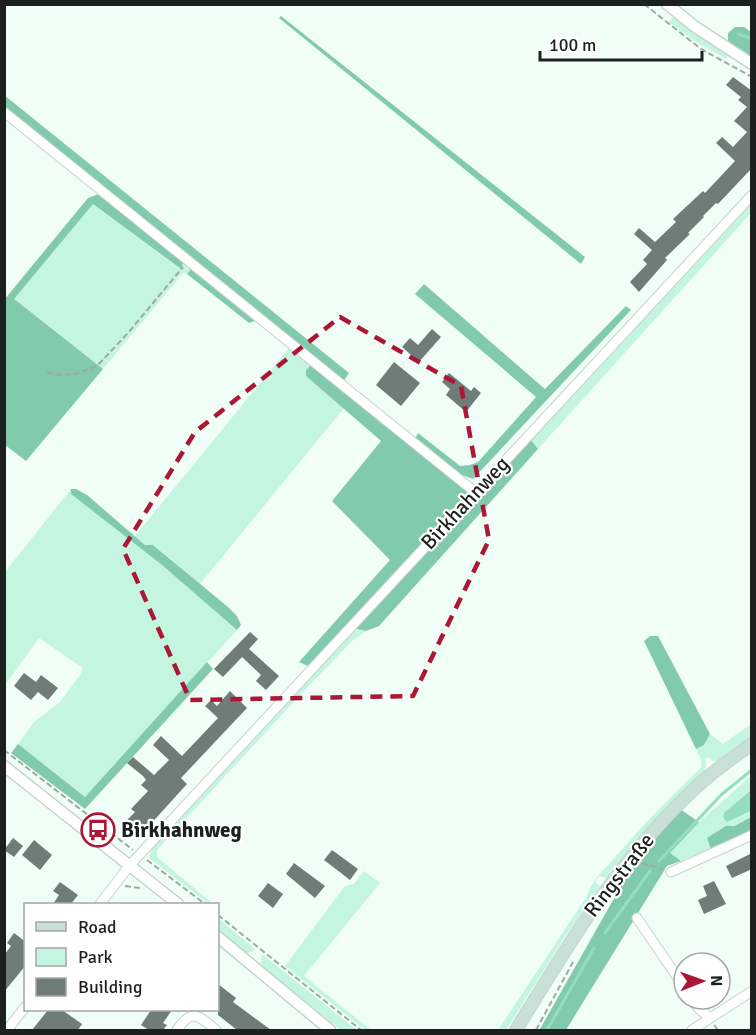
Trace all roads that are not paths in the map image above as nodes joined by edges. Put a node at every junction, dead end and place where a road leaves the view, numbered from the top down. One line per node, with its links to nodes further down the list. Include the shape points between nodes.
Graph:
1 (667, 4): 2 (street)
2 (752, 64)
3 (4, 112): 5 (street)
4 (752, 195): 5 (street, Birkhahnweg)
5 (476, 492): 9 (street, Birkhahnweg)
6 (752, 744): 24 (main road, Ringstraße, via 693,790 627,861 577,930)
7 (4, 766): 9 (street)
8 (752, 835): 10 (street)
9 (130, 865): 11 (street, Birkhahnweg); 12 (street)
10 (671, 872)
11 (101, 903)
12 (177, 903)
13 (637, 918): 15 (street)
14 (219, 939): 23 (street)
15 (672, 969)
16 (752, 991): 19 (street)
17 (24, 1009): 20 (street)
18 (702, 1011): 19 (street)
19 (710, 1018): 25 (street)
20 (7, 1030)
21 (177, 1030): 22 (street, via 193,1015)
22 (216, 1030)
23 (330, 1030)
24 (516, 1030)
25 (692, 1030)

